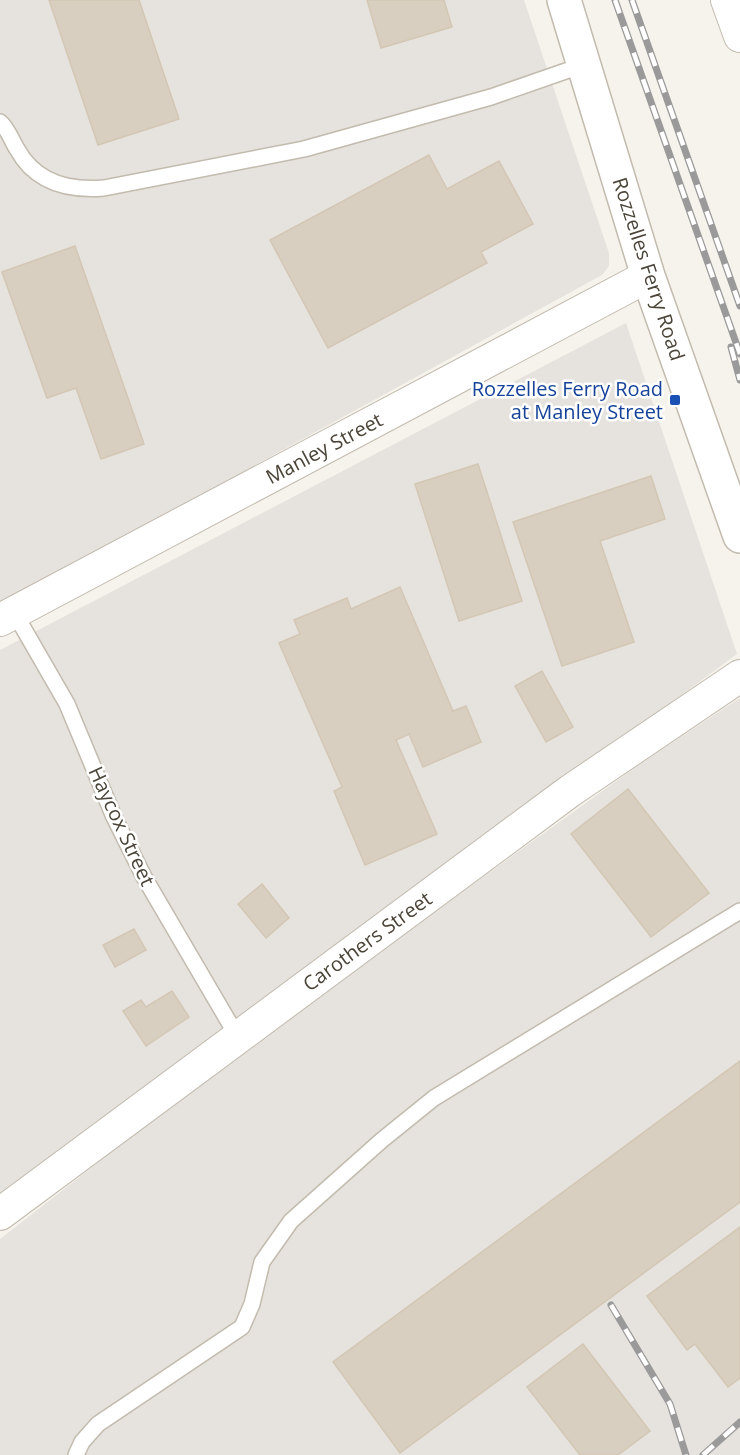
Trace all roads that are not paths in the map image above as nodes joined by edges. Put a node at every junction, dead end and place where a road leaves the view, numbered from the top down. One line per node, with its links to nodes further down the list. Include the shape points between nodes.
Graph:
1 (564, 0): 4 (street, Rozzelles Ferry Road)
2 (727, 0): 3 (street)
3 (740, 36)
4 (586, 64): 5 (lane, via 491,97 304,149 104,188 81,190 44,179 26,164); 6 (street, Rozzelles Ferry Road)
5 (0, 122)
6 (648, 276): 7 (street, Rozzelles Ferry Road); 8 (street, Manley Street)
7 (740, 536)
8 (7, 616): 11 (lane, Haycox Street, via 67,704 114,817 144,877)
9 (740, 676): 11 (street, Carothers Street, via 570,791)
10 (740, 911): 13 (lane, via 434,1098 381,1140 291,1221 262,1263 242,1327 98,1424)
11 (237, 1036): 12 (street, Carothers Street)
12 (0, 1214)
13 (76, 1455)

